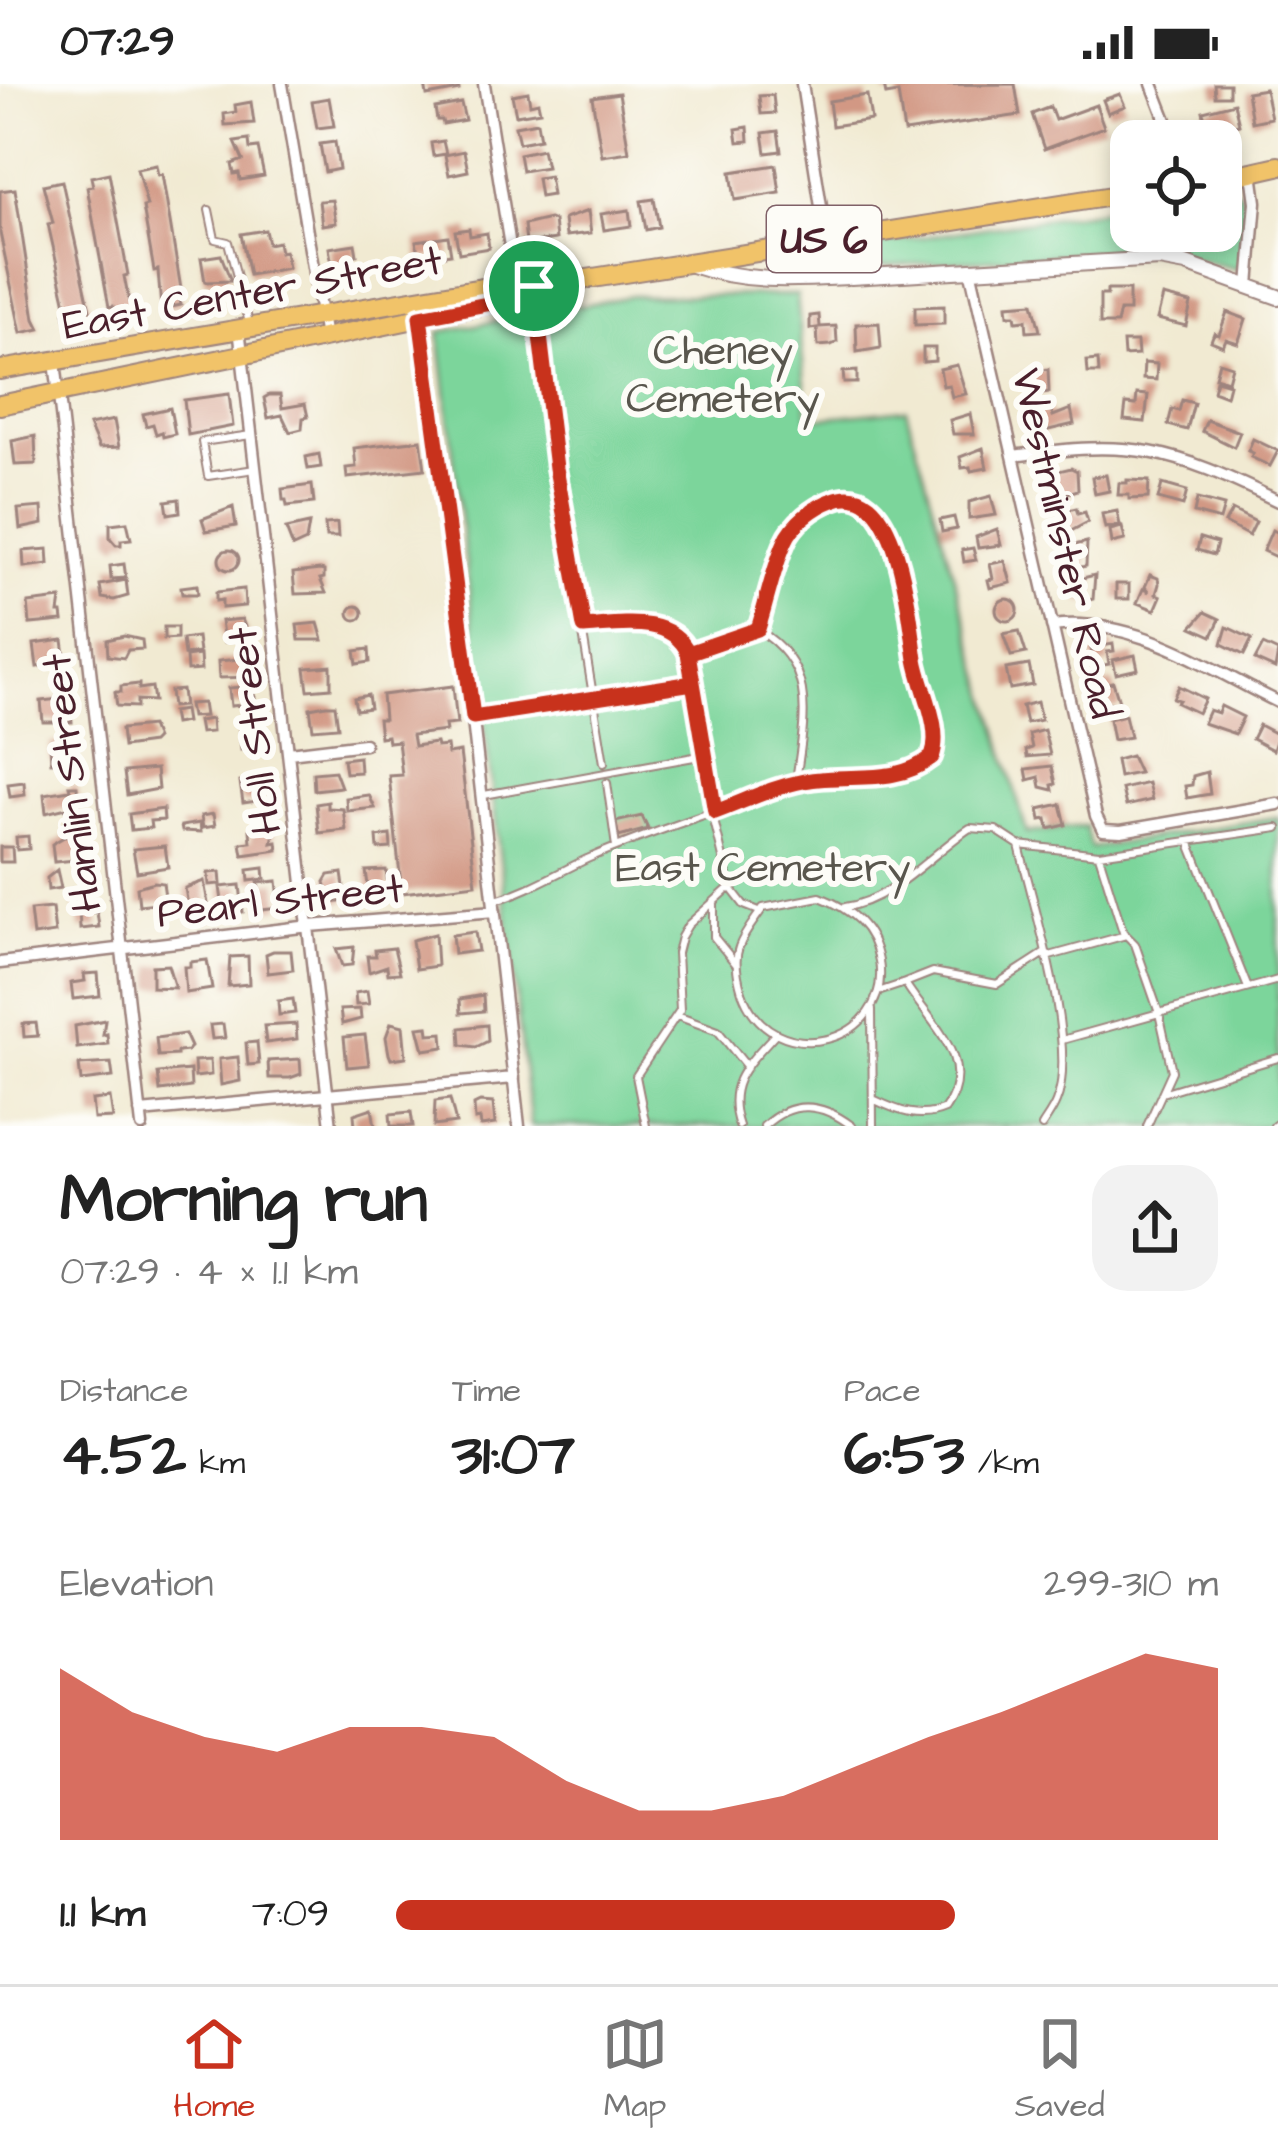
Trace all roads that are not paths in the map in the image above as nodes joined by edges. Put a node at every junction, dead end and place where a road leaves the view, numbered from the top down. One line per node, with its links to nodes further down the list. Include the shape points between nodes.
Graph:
1 (281, 84): 19 (street)
2 (484, 84): 16 (street)
3 (802, 84): 11 (street)
4 (1152, 84): 5 (street)
5 (1166, 120)
6 (1278, 166): 7 (main road)
7 (1252, 173): 8 (main road); 15 (street)
8 (1242, 175)
9 (1110, 196): 11 (main road, East Center Street / US 6)
10 (209, 210): 20 (lane, via 215,238 228,242)
11 (826, 239): 12 (main road, East Center Street / US 6); 14 (street, via 836,268)
12 (681, 261): 14 (street, via 746,280); 16 (main road, East Center Street / US 6)
13 (970, 269): 14 (street); 15 (street, via 1160,259); 28 (street, Westminster Road)
14 (851, 277)
15 (1249, 286): 17 (street)
16 (525, 288): 18 (main road, East Center Street / US 6, via 482,288); 32 (lane)
17 (1278, 297)
18 (419, 308): 19 (main road, East Center Street / US 6); 21 (main road, East Center Street / US 6); 38 (street)
19 (320, 314): 20 (main road, East Center Street / US 6); 21 (street)
20 (245, 327): 22 (street, Holl Street); 23 (main road, East Center Street / US 6)
21 (325, 338): 22 (main road, East Center Street / US 6)
22 (242, 355): 25 (main road, East Center Street / US 6); 27 (street, Holl Street)
23 (55, 361): 24 (main road, East Center Street / US 6); 25 (street, Hamlin Street)
24 (0, 370)
25 (58, 392): 26 (main road, East Center Street / US 6); 61 (street, Hamlin Street)
26 (0, 405)
27 (251, 435): 29 (street, Holl Street); 29 (lane, via 202,442 208,476)
28 (1012, 456): 30 (street, via 1137,448 1211,468); 31 (street, Westminster Road)
29 (255, 469): 40 (street, Holl Street)
30 (1278, 501)
31 (1052, 626): 37 (street, via 1135,632); 46 (street, Westminster Road, via 1103,830)
32 (584, 627): 34 (lane, via 664,629); 36 (lane)
33 (758, 629): 34 (lane); 44 (lane, via 788,653 804,694); 44 (lane, via 795,527 842,497 872,508 905,584 936,746 910,772)
34 (688, 653): 35 (lane)
35 (693, 683): 36 (lane); 41 (lane)
36 (595, 698): 38 (lane); 42 (lane)
37 (1278, 702)
38 (473, 717): 45 (street)
39 (364, 744): 40 (street)
40 (289, 753): 59 (street, Holl Street)
41 (705, 755): 45 (lane); 47 (lane)
42 (604, 763)
43 (607, 783): 52 (lane)
44 (795, 783): 47 (lane)
45 (482, 795): 56 (street)
46 (1278, 804)
47 (713, 812): 52 (lane); 54 (lane)
48 (1276, 828): 49 (lane); 50 (lane)
49 (1278, 838)
50 (1189, 841): 53 (lane); 67 (lane)
51 (1019, 845): 53 (lane); 57 (lane, via 996,830 970,828 893,886); 62 (lane)
52 (616, 847): 56 (lane)
53 (1099, 854): 60 (lane)
54 (730, 887): 55 (lane); 58 (lane)
55 (715, 904): 64 (lane, via 714,937); 71 (lane, via 681,937)
56 (494, 906): 59 (street, Pearl Street); 76 (street)
57 (845, 907): 58 (lane, via 820,897); 68 (lane, via 877,948)
58 (761, 911): 64 (lane, via 736,951)
59 (310, 926): 61 (street, Pearl Street); 78 (street, Holl Street)
60 (1126, 935): 62 (lane); 70 (lane)
61 (123, 948): 63 (street, Pearl Street); 80 (street, Hamlin Street)
62 (1046, 955): 66 (lane, via 997,984 933,972); 73 (lane)
63 (0, 963)
64 (737, 965): 72 (lane, via 747,1005)
65 (1278, 980): 67 (lane)
66 (905, 983): 68 (lane); 79 (lane, via 956,1058 957,1082 933,1114)
67 (1248, 988): 70 (lane)
68 (878, 992): 69 (lane)
69 (872, 1006): 72 (lane, via 833,1038 802,1043); 79 (lane)
70 (1159, 1013): 73 (lane); 77 (lane, via 1172,1071)
71 (677, 1016): 75 (lane, via 718,1030); 83 (lane, via 637,1076)
72 (775, 1034): 75 (lane)
73 (1062, 1040): 88 (lane, via 1058,1099)
74 (1278, 1058): 77 (lane)
75 (747, 1067): 84 (lane, via 732,1106)
76 (514, 1078): 78 (street); 82 (street)
77 (1162, 1093): 89 (lane)
78 (328, 1095): 80 (street); 81 (street, Holl Street)
79 (875, 1100): 87 (lane)
80 (141, 1119)
81 (331, 1126)
82 (519, 1126)
83 (646, 1126)
84 (739, 1126)
85 (764, 1126): 86 (lane, via 800,1106)
86 (852, 1126)
87 (873, 1126)
88 (1042, 1126)
89 (1147, 1126)

